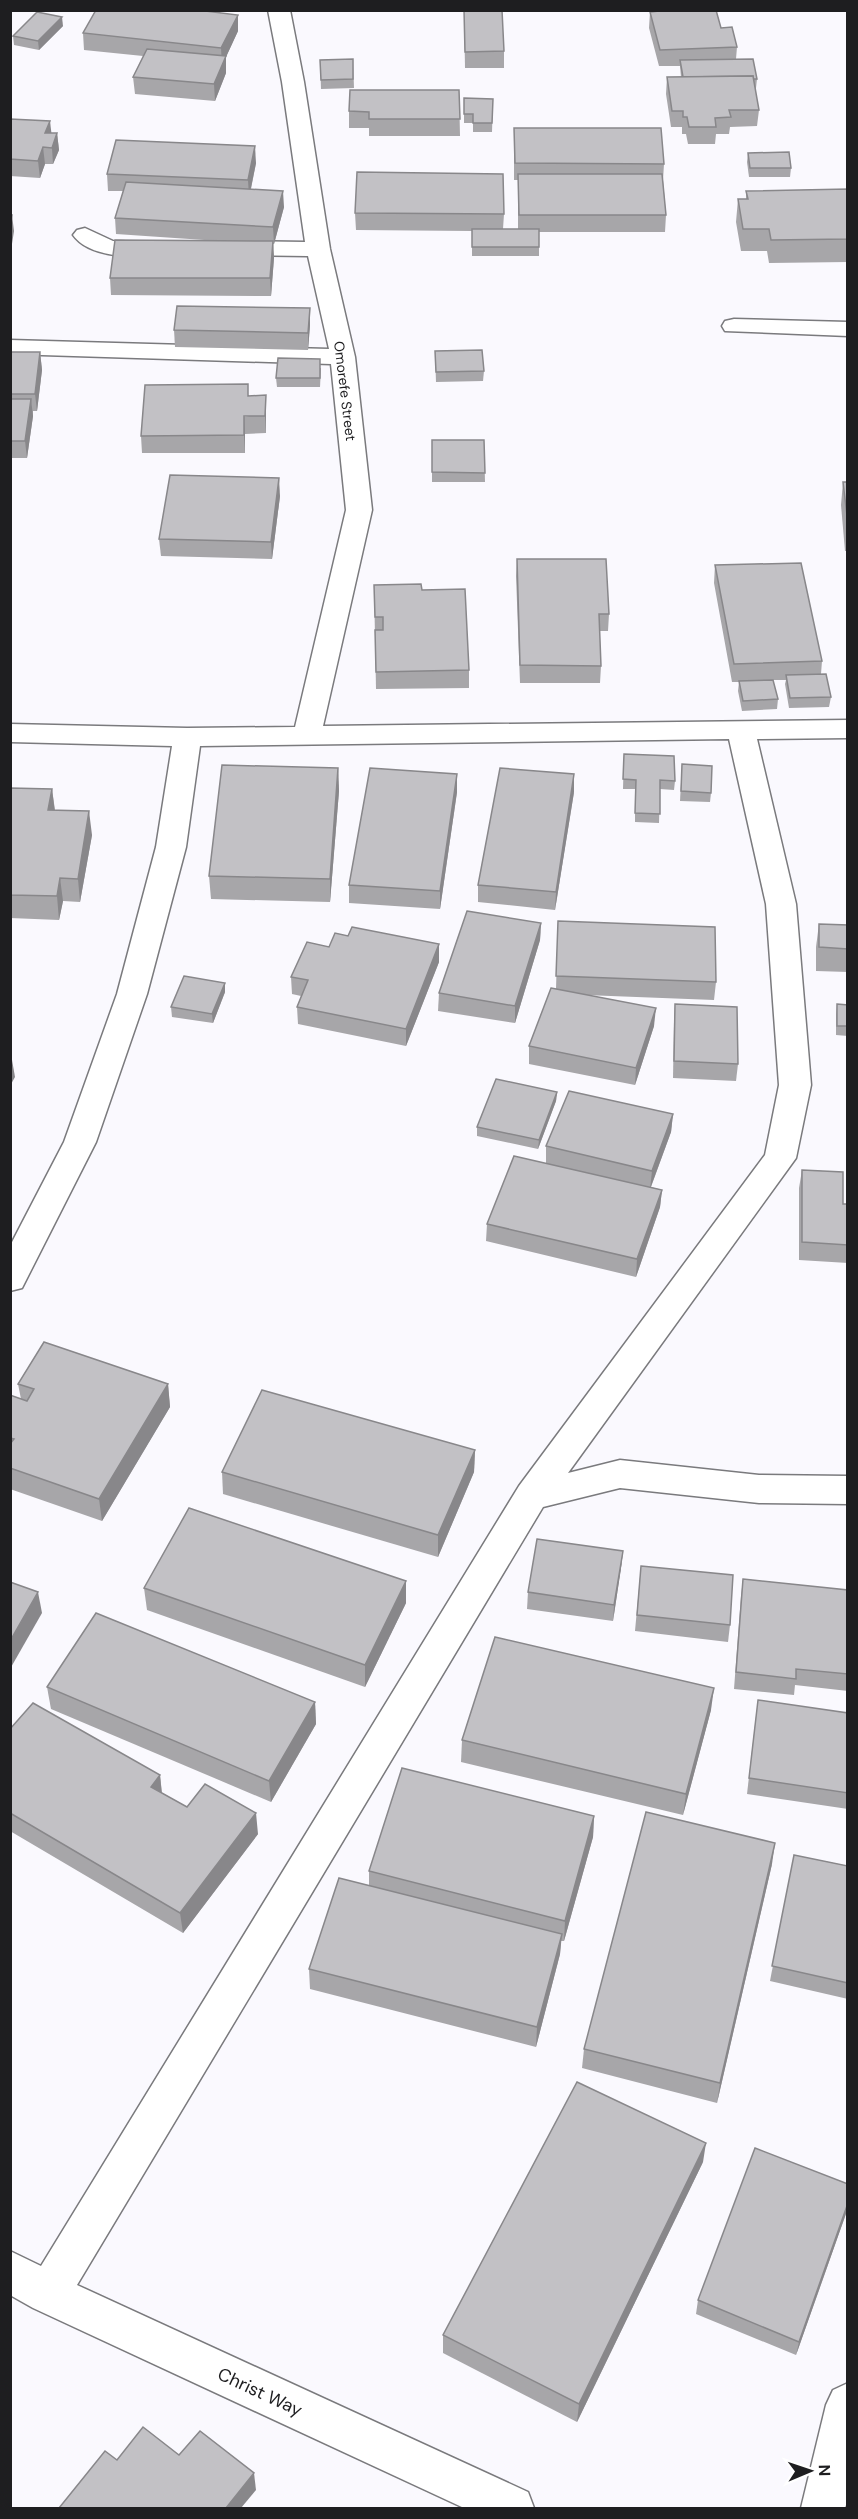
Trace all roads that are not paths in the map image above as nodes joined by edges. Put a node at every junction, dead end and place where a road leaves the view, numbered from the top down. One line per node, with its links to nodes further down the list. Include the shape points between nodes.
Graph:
1 (279, 10): 3 (street, Omorefe Street)
2 (85, 235): 3 (street, via 108,248)
3 (318, 249): 7 (street, Omorefe Street)
4 (734, 326): 5 (street)
5 (848, 329)
6 (10, 347): 7 (street)
7 (343, 357): 11 (street, Omorefe Street, via 359,510)
8 (848, 729): 9 (street)
9 (741, 730): 11 (street); 15 (street, via 780,904 795,1085 780,1158)
10 (10, 733): 12 (street)
11 (307, 735): 12 (street)
12 (187, 738): 13 (street, via 171,847 132,994 80,1142)
13 (10, 1279)
14 (848, 1490): 15 (street, via 759,1489 620,1474)
15 (531, 1496): 17 (street)
16 (10, 2271): 17 (street, Christ Way)
17 (48, 2293): 19 (street, Christ Way)
18 (848, 2406): 20 (street)
19 (512, 2508)
20 (823, 2508)

